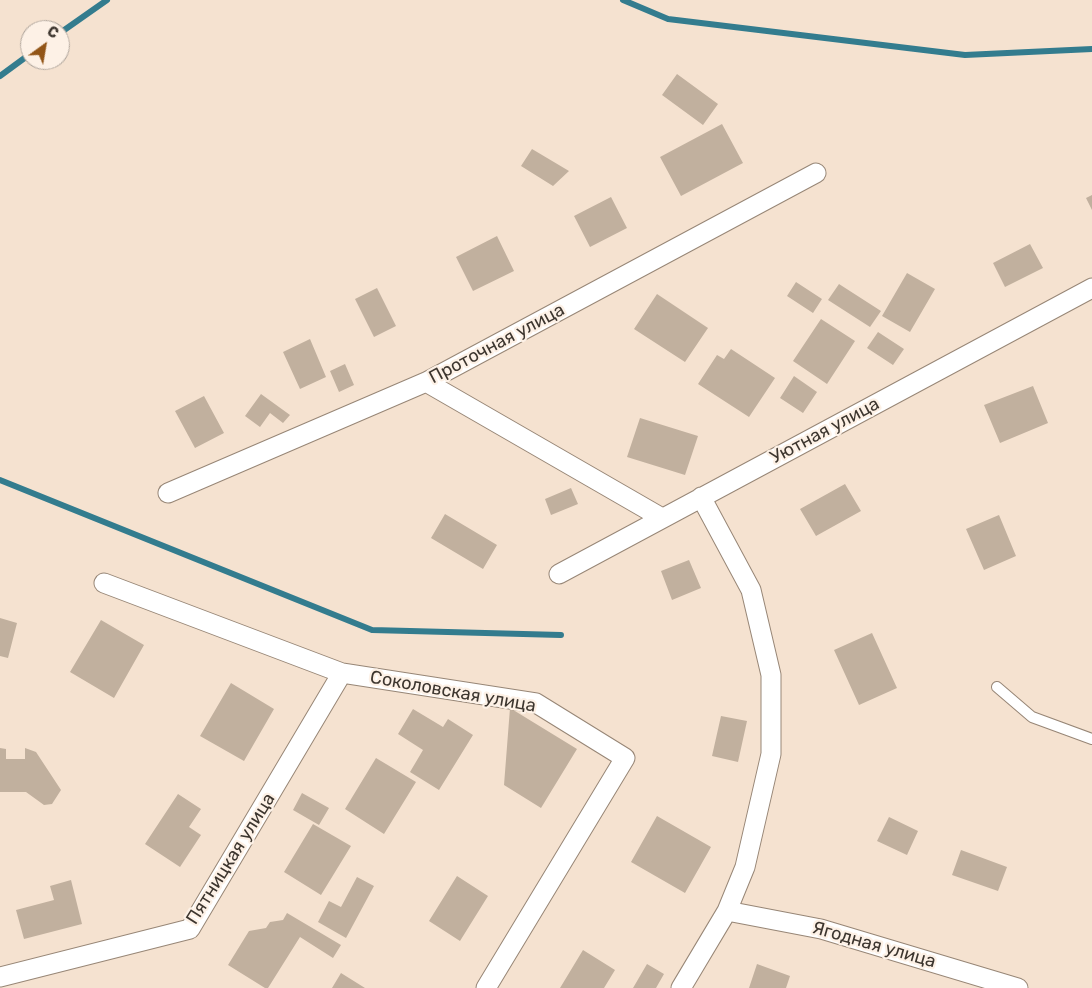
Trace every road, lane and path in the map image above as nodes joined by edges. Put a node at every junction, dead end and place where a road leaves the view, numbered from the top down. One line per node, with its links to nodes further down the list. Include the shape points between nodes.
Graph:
1 (816, 173): 3 (street, Проточная улица)
2 (1092, 288): 5 (street, Уютная улица)
3 (426, 382): 4 (street, Проточная улица); 6 (street)
4 (168, 493)
5 (702, 497): 6 (street, Уютная улица); 12 (street, via 751,590 771,675 771,754 745,867)
6 (662, 518): 7 (street, Уютная улица)
7 (558, 574)
8 (104, 583): 9 (street, Соколовская улица)
9 (342, 673): 13 (street, Пятницкая улица, via 190,929); 14 (street, Соколовская улица, via 536,703 625,758)
10 (997, 687): 11 (lane, via 1032,716)
11 (1092, 739)
12 (727, 911): 15 (street); 16 (street, Ягодная улица, via 821,929)
13 (0, 977)
14 (486, 988)
15 (681, 988)
16 (1018, 988)

